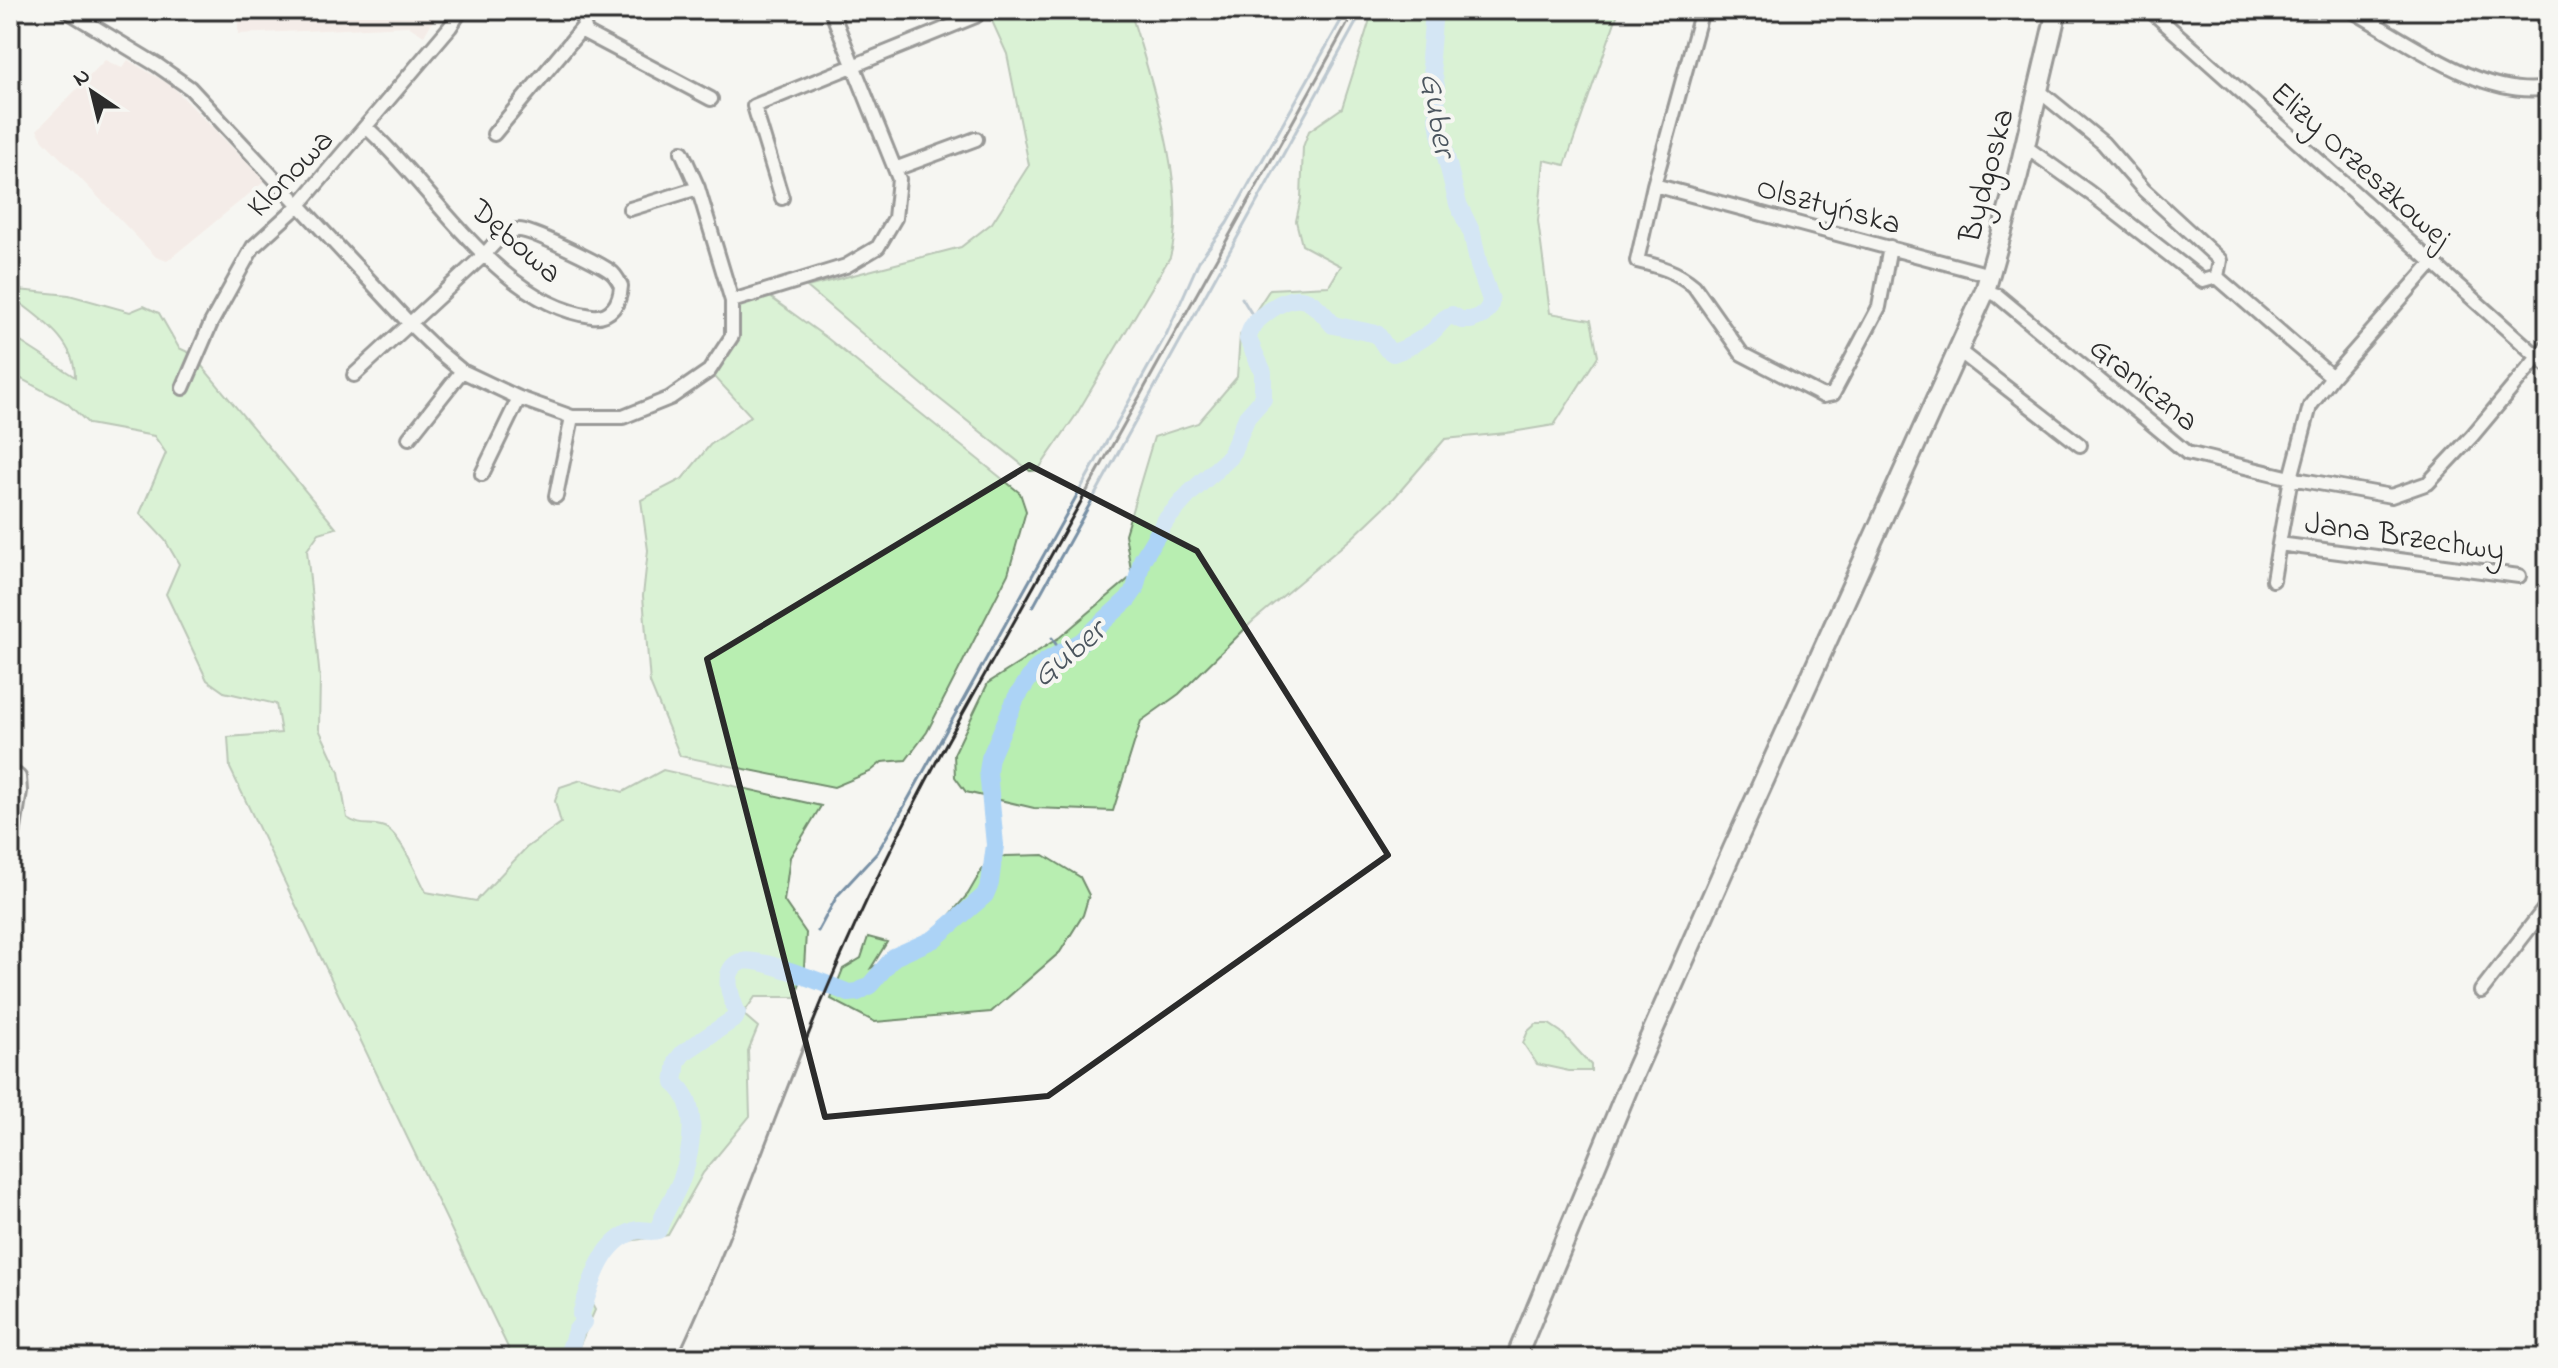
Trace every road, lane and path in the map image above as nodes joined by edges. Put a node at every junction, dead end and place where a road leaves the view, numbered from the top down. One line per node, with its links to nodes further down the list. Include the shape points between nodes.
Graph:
1 (66, 10): 24 (street, via 182,80)
2 (461, 10): 15 (street, Klonowa)
3 (580, 10): 10 (street)
4 (831, 10): 11 (street)
5 (1702, 10): 21 (street)
6 (2057, 10): 13 (main road, Bydgoska)
7 (2150, 10): 28 (street, Elizy Orzeszkowej)
8 (2351, 10): 12 (street, via 2463,74 2506,89)
9 (976, 16): 11 (street)
10 (584, 26): 14 (street, via 586,33); 16 (street)
11 (853, 66): 20 (street); 23 (street, via 754,106)
12 (2548, 88)
13 (2038, 90): 18 (main road, Bydgoska); 29 (street, via 2103,143 2144,190 2220,260)
14 (711, 99)
15 (366, 127): 24 (street, Klonowa); 27 (street, Dębowa)
16 (494, 134)
17 (976, 139): 20 (street)
18 (2023, 145): 29 (street, via 2203,281); 30 (main road, Bydgoska)
19 (682, 152): 22 (street)
20 (895, 169): 31 (street, via 895,218 878,247 846,266)
21 (1654, 185): 26 (street, Olsztyńska); 26 (street, via 1637,261 1684,277 1742,354 1823,396 1833,394 1879,307)
22 (698, 188): 25 (street); 31 (street)
23 (782, 198)
24 (298, 206): 32 (street); 39 (street, Klonowa, via 253,247)
25 (630, 209)
26 (1890, 247): 30 (street, Olsztyńska)
27 (484, 255): 27 (street, Dębowa, via 539,297 568,311 597,317 617,305 621,286 610,271 535,235 512,231); 32 (street)
28 (2433, 262): 35 (street, Elizy Orzeszkowej); 38 (street, Jana Brzechwy)
29 (2217, 277): 38 (street)
30 (1988, 283): 34 (main road, Bydgoska); 45 (street, Graniczna, via 2187,453)
31 (732, 301): 41 (street, via 732,336 709,371 670,398 623,417)
32 (410, 324): 36 (street); 37 (street)
33 (2548, 345): 35 (street, Graniczna)
34 (1959, 351): 43 (street); 54 (main road, Bydgoska, via 1629,1085)
35 (2543, 361): 45 (street, Graniczna, via 2428,483 2391,496)
36 (462, 371): 40 (street); 42 (street)
37 (354, 375)
38 (2332, 377): 45 (street, Jana Brzechwy, via 2310,406)
39 (183, 388)
40 (519, 398): 41 (street); 44 (street)
41 (572, 417): 46 (street)
42 (409, 438)
43 (2080, 445)
44 (482, 474)
45 (2291, 478): 47 (street, Jana Brzechwy)
46 (556, 496)
47 (2279, 544): 48 (street, Jana Brzechwy); 49 (street)
48 (2519, 576)
49 (2273, 580)
50 (10, 770): 51 (street, via 19,777 20,791)
51 (10, 854)
52 (2548, 904): 53 (street)
53 (2481, 991)
54 (1516, 1358)

